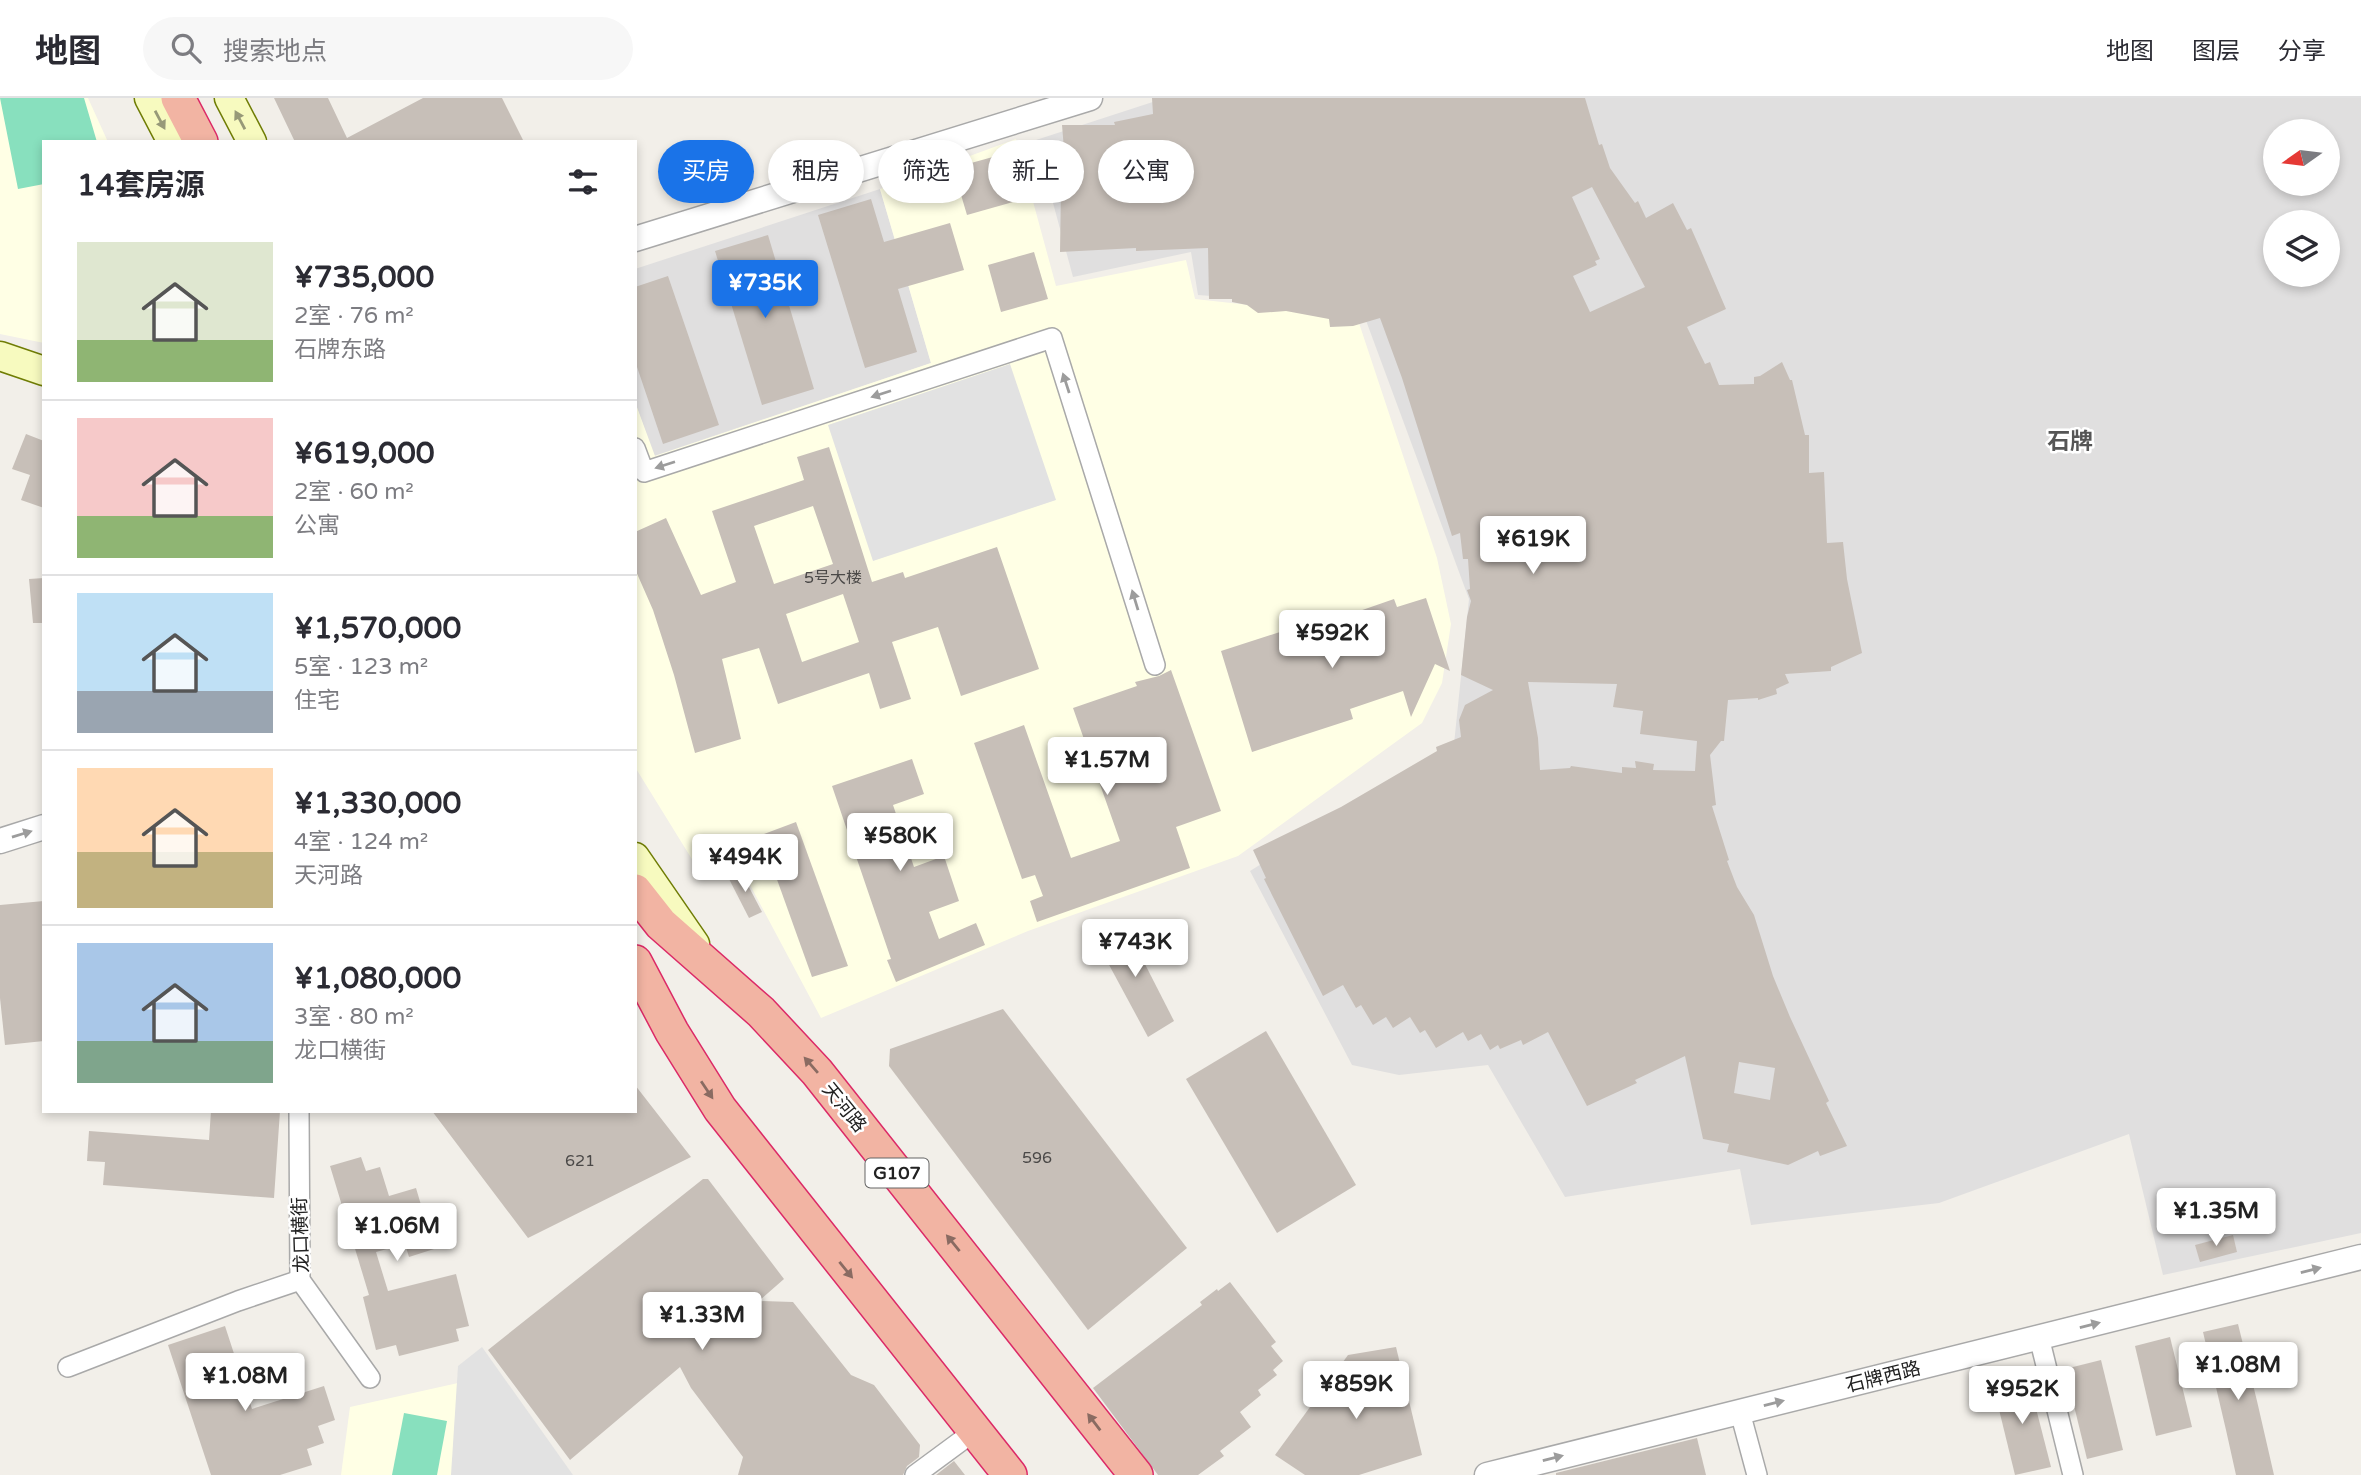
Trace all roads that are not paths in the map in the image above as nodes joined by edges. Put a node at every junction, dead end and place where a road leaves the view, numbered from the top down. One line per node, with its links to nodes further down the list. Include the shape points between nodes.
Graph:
1 (149, 98): 6 (main road, one-way to 6)
2 (178, 98): 7 (highway)
3 (200, 98): 8 (highway)
4 (229, 98): 9 (main road, one-way to 4)
5 (1090, 98): 10 (street)
6 (171, 140)
7 (200, 140)
8 (222, 140)
9 (251, 140)
10 (637, 238)
11 (0, 356): 12 (main road)
12 (42, 369)
13 (0, 374): 14 (main road)
14 (42, 387)
15 (637, 453): 16 (street, one-way to 15, via 1052,338 644,472)
16 (1155, 665)
17 (42, 828): 18 (street, one-way to 17)
18 (0, 841)
19 (637, 860): 22 (main road)
20 (637, 894): 22 (highway, 天河路 / G107, via 661,924)
21 (637, 966): 24 (highway)
22 (714, 972): 35 (highway, 天河路 / G107, one-way to 22, via 825,1082 768,1019)
23 (637, 985): 24 (main road)
24 (671, 1032): 32 (highway, one-way to 32, via 720,1109)
25 (299, 1113): 27 (street, 龙口横街)
26 (2361, 1258): 28 (street, 石牌西路, one-way to 26)
27 (300, 1280): 29 (street); 30 (street, 龙口横街)
28 (2039, 1337): 31 (street, 石牌西路, one-way to 28); 38 (street)
29 (68, 1367)
30 (370, 1378)
31 (1740, 1412): 36 (street, 石牌西路, one-way to 31); 37 (street)
32 (976, 1430): 33 (street); 34 (highway)
33 (915, 1475)
34 (1010, 1475)
35 (1136, 1475)
36 (1487, 1475)
37 (1757, 1475)
38 (2073, 1475)

